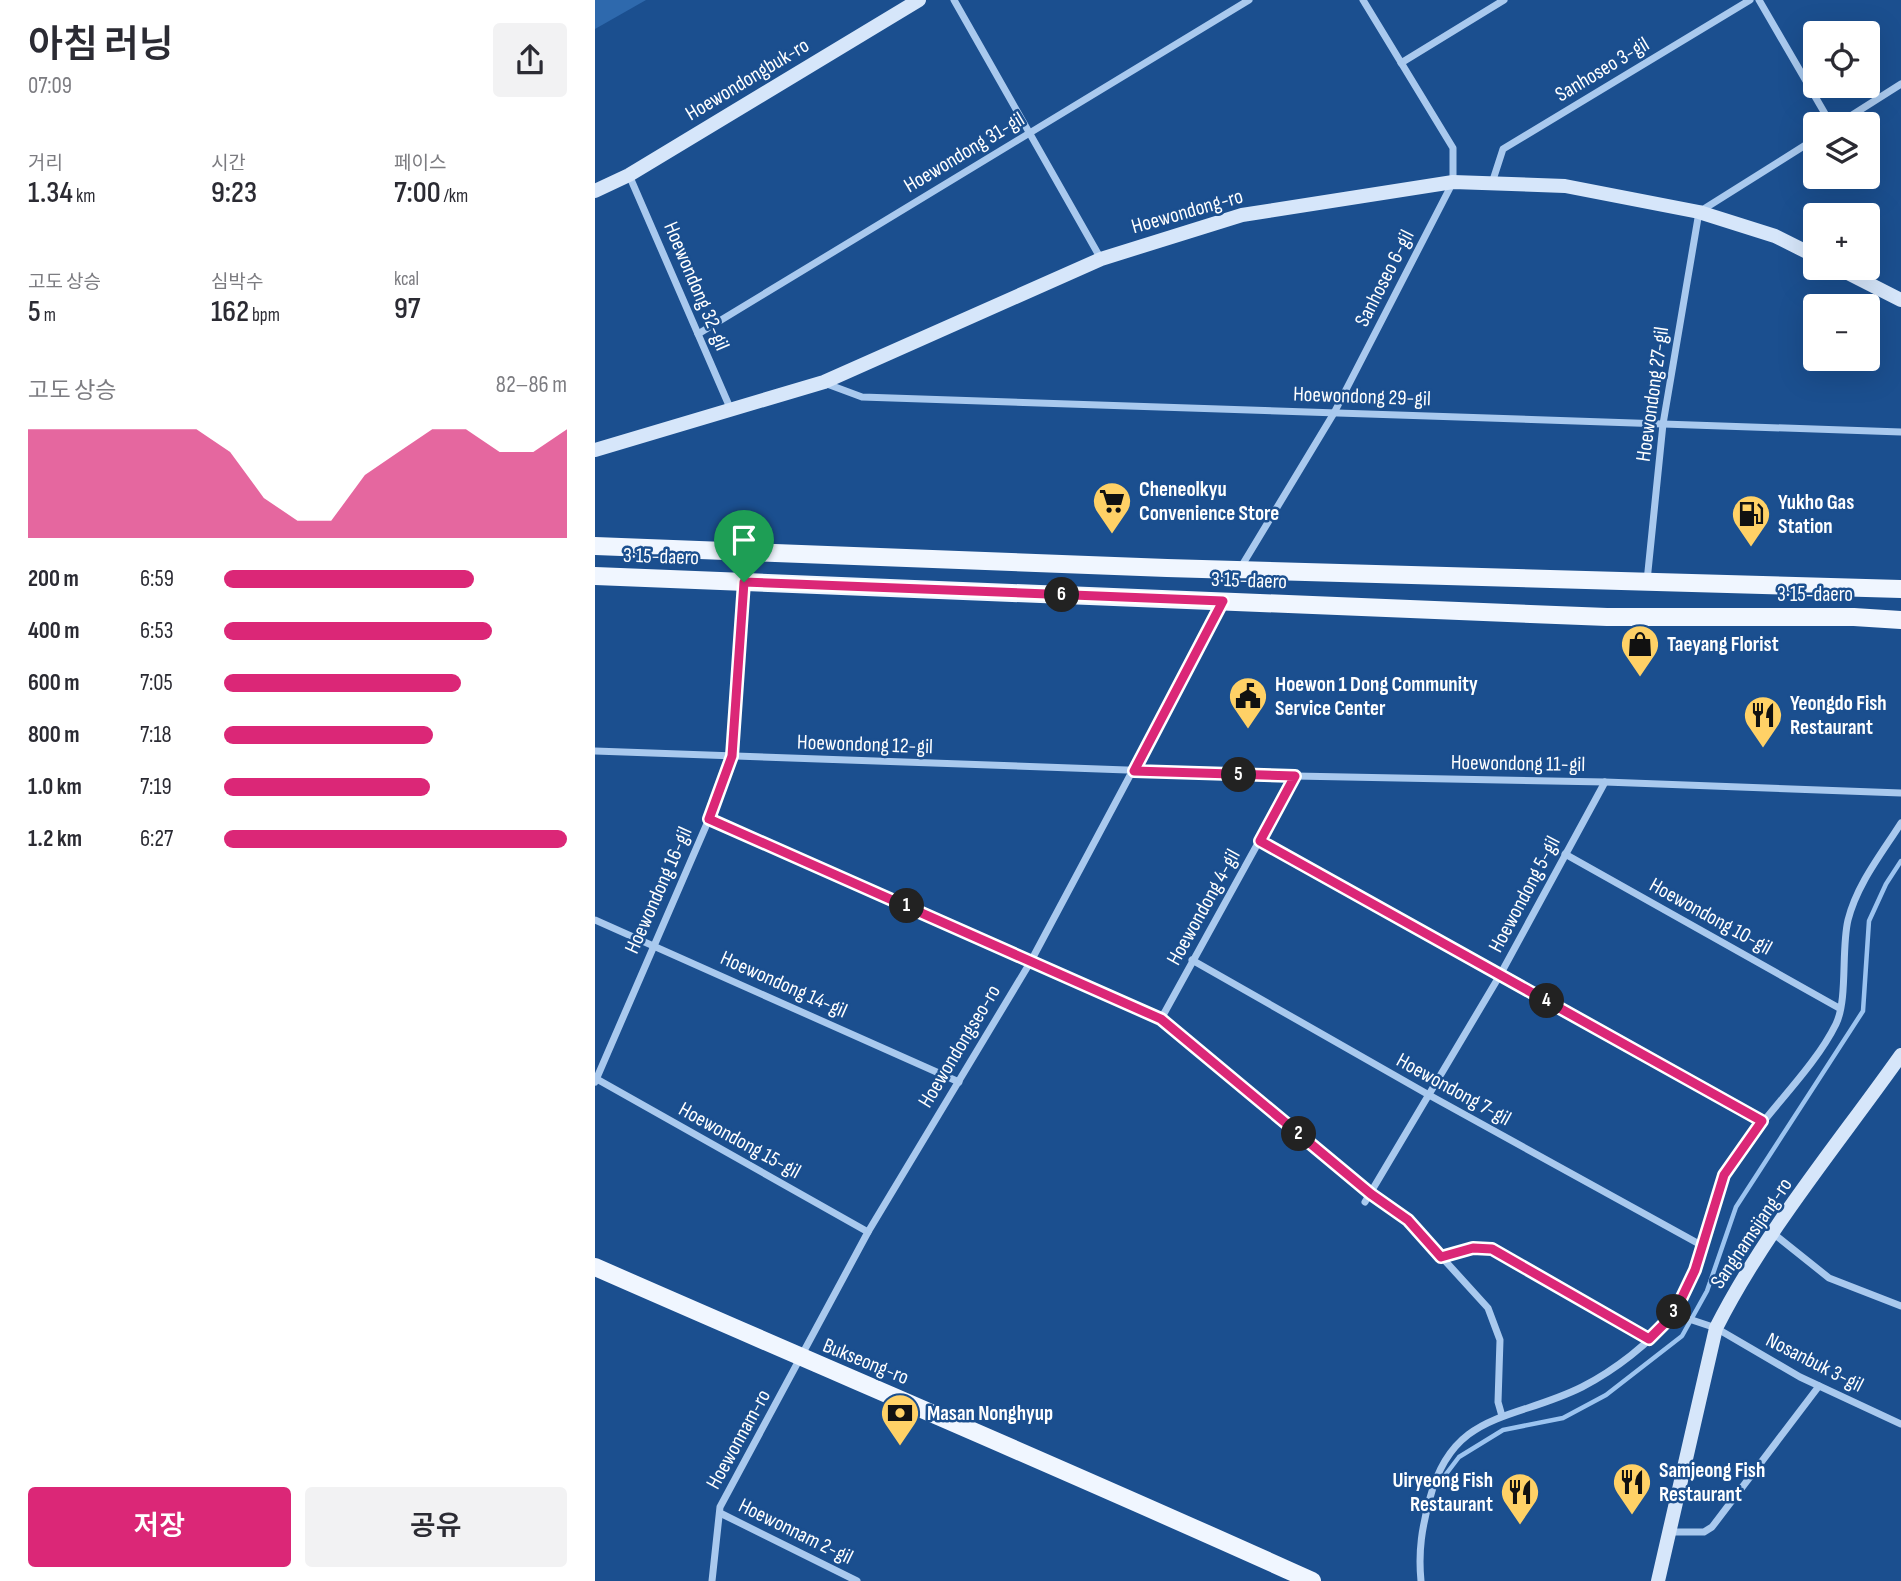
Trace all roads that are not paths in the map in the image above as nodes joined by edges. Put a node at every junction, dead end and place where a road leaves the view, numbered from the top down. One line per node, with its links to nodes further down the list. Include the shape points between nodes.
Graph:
1 (919, 0): 14 (main road, Hoewondongbuk-ro)
2 (954, 0): 12 (street)
3 (1249, 0): 12 (street, Hoewondong 31-gil)
4 (1363, 0): 8 (street, Sanhoseo 6-gil)
5 (1504, 0): 8 (street)
6 (1750, 0): 16 (street, Sanhoseo 3-gil, via 1503,149)
7 (1759, 0): 10 (street)
8 (1401, 63): 15 (street, Sanhoseo 6-gil, via 1453,148)
9 (1901, 85): 11 (street)
10 (1824, 112)
11 (1857, 112)
12 (1029, 133): 20 (street); 23 (street, Hoewondong 31-gil)
13 (1803, 147): 18 (street)
14 (629, 175): 17 (main road, Hoewondongbuk-ro); 23 (street, Hoewondong 32-gil)
15 (1453, 182): 16 (main road, Hoewondong-ro); 20 (main road, Hoewondong-ro, via 1242,215); 26 (street, Sanhoseo 6-gil)
16 (1492, 183): 18 (main road, Hoewondong-ro, via 1565,186)
17 (595, 191)
18 (1699, 212): 19 (main road, Hoewondong-ro, via 1775,236); 27 (street, Hoewondong 27-gil)
19 (1803, 250)
20 (1101, 259): 24 (main road, Hoewondong-ro)
21 (1861, 280): 22 (main road)
22 (1901, 300)
23 (698, 334): 25 (street, Hoewondong 32-gil)
24 (824, 382): 25 (main road, Hoewondong-ro); 26 (street, Hoewondong 29-gil, via 862,397)
25 (731, 411): 29 (main road, Hoewondong-ro)
26 (1334, 413): 27 (street, Hoewondong 29-gil); 31 (street, Sanhoseo 6-gil)
27 (1663, 424): 28 (street, Hoewondong 29-gil); 34 (street, Hoewondong 27-gil)
28 (1901, 432)
29 (595, 450)
30 (595, 546): 31 (main road, 3·15-daero)
31 (1240, 568): 34 (main road, 3·15-daero)
32 (595, 576): 33 (main road, 3·15-daero)
33 (744, 582): 36 (main road, 3·15-daero); 39 (street, Hoewondong 16-gil)
34 (1647, 582): 35 (main road, 3·15-daero)
35 (1901, 589)
36 (1223, 601): 37 (main road, 3·15-daero, via 1607,617); 40 (street, Hoewondongseo-ro)
37 (1901, 620)
38 (595, 751): 39 (street, Hoewondong 12-gil)
39 (732, 756): 40 (street, Hoewondong 12-gil); 44 (street, Hoewondong 16-gil)
40 (1134, 771): 41 (street, Hoewondong 11-gil); 51 (street, Hoewondongseo-ro)
41 (1295, 776): 42 (street, Hoewondong 11-gil); 46 (street, Hoewondong 4-gil)
42 (1605, 782): 43 (street, Hoewondong 11-gil); 47 (street, Hoewondong 5-gil)
43 (1901, 793)
44 (709, 819): 49 (street, Hoewondong 16-gil); 51 (street)
45 (1901, 823): 53 (street, via 1857,893)
46 (1260, 841): 50 (street, Hoewondong 4-gil); 52 (street)
47 (1565, 854): 52 (street, Hoewondong 5-gil); 53 (street, Hoewondong 10-gil)
48 (595, 920): 49 (street, Hoewondong 14-gil)
49 (653, 944): 56 (street, Hoewondong 16-gil); 57 (street, Hoewondong 14-gil)
50 (1192, 960): 54 (street, Hoewondong 4-gil); 58 (street, Hoewondong 7-gil)
51 (1031, 961): 54 (street); 57 (street, Hoewondongseo-ro)
52 (1500, 975): 58 (street, Hoewondong 5-gil); 59 (street)
53 (1839, 1008): 59 (street, via 1837,1022 1820,1050)
54 (1161, 1019): 60 (street)
55 (1901, 1055): 63 (main road, Sangnamsijang-ro)
56 (595, 1080): 62 (street, Hoewondong 15-gil)
57 (959, 1082): 62 (street, Hoewondongseo-ro)
58 (1429, 1096): 60 (street, Hoewondong 5-gil); 64 (street, Hoewondong 7-gil)
59 (1762, 1121): 64 (street, via 1724,1175)
60 (1371, 1194): 61 (street, Hoewondong 5-gil); 65 (street, via 1408,1220)
61 (1366, 1202)
62 (868, 1232): 71 (street, Hoewondongseo-ro)
63 (1774, 1234): 67 (street, via 1829,1278); 69 (main road, Sangnamsijang-ro)
64 (1701, 1245): 68 (street)
65 (1441, 1257): 70 (street, via 1473,1248 1492,1249); 73 (street, via 1488,1308 1500,1340 1498,1402)
66 (595, 1267): 71 (main road, Bukseong-ro)
67 (1901, 1306)
68 (1677, 1315): 69 (street, Nosanbuk 3-gil); 70 (street)
69 (1716, 1328): 72 (street, Nosanbuk 3-gil); 76 (main road, Sangnamsijang-ro)
70 (1649, 1339): 73 (street, via 1581,1387)
71 (801, 1359): 75 (street, Hoewonnam-ro); 79 (main road, Bukseong-ro, via 1021,1450)
72 (1819, 1386): 74 (street, Nosanbuk 3-gil); 76 (street, via 1712,1527 1704,1532)
73 (1502, 1416): 80 (street, via 1454,1444 1437,1470 1421,1532)
74 (1901, 1424)
75 (720, 1513): 77 (street, Hoewonnam-ro); 78 (street, Hoewonnam 2-gil)
76 (1669, 1532): 81 (main road, Sangnamsijang-ro)
77 (712, 1581)
78 (857, 1581)
79 (1312, 1581)
80 (1420, 1581)
81 (1658, 1581)

